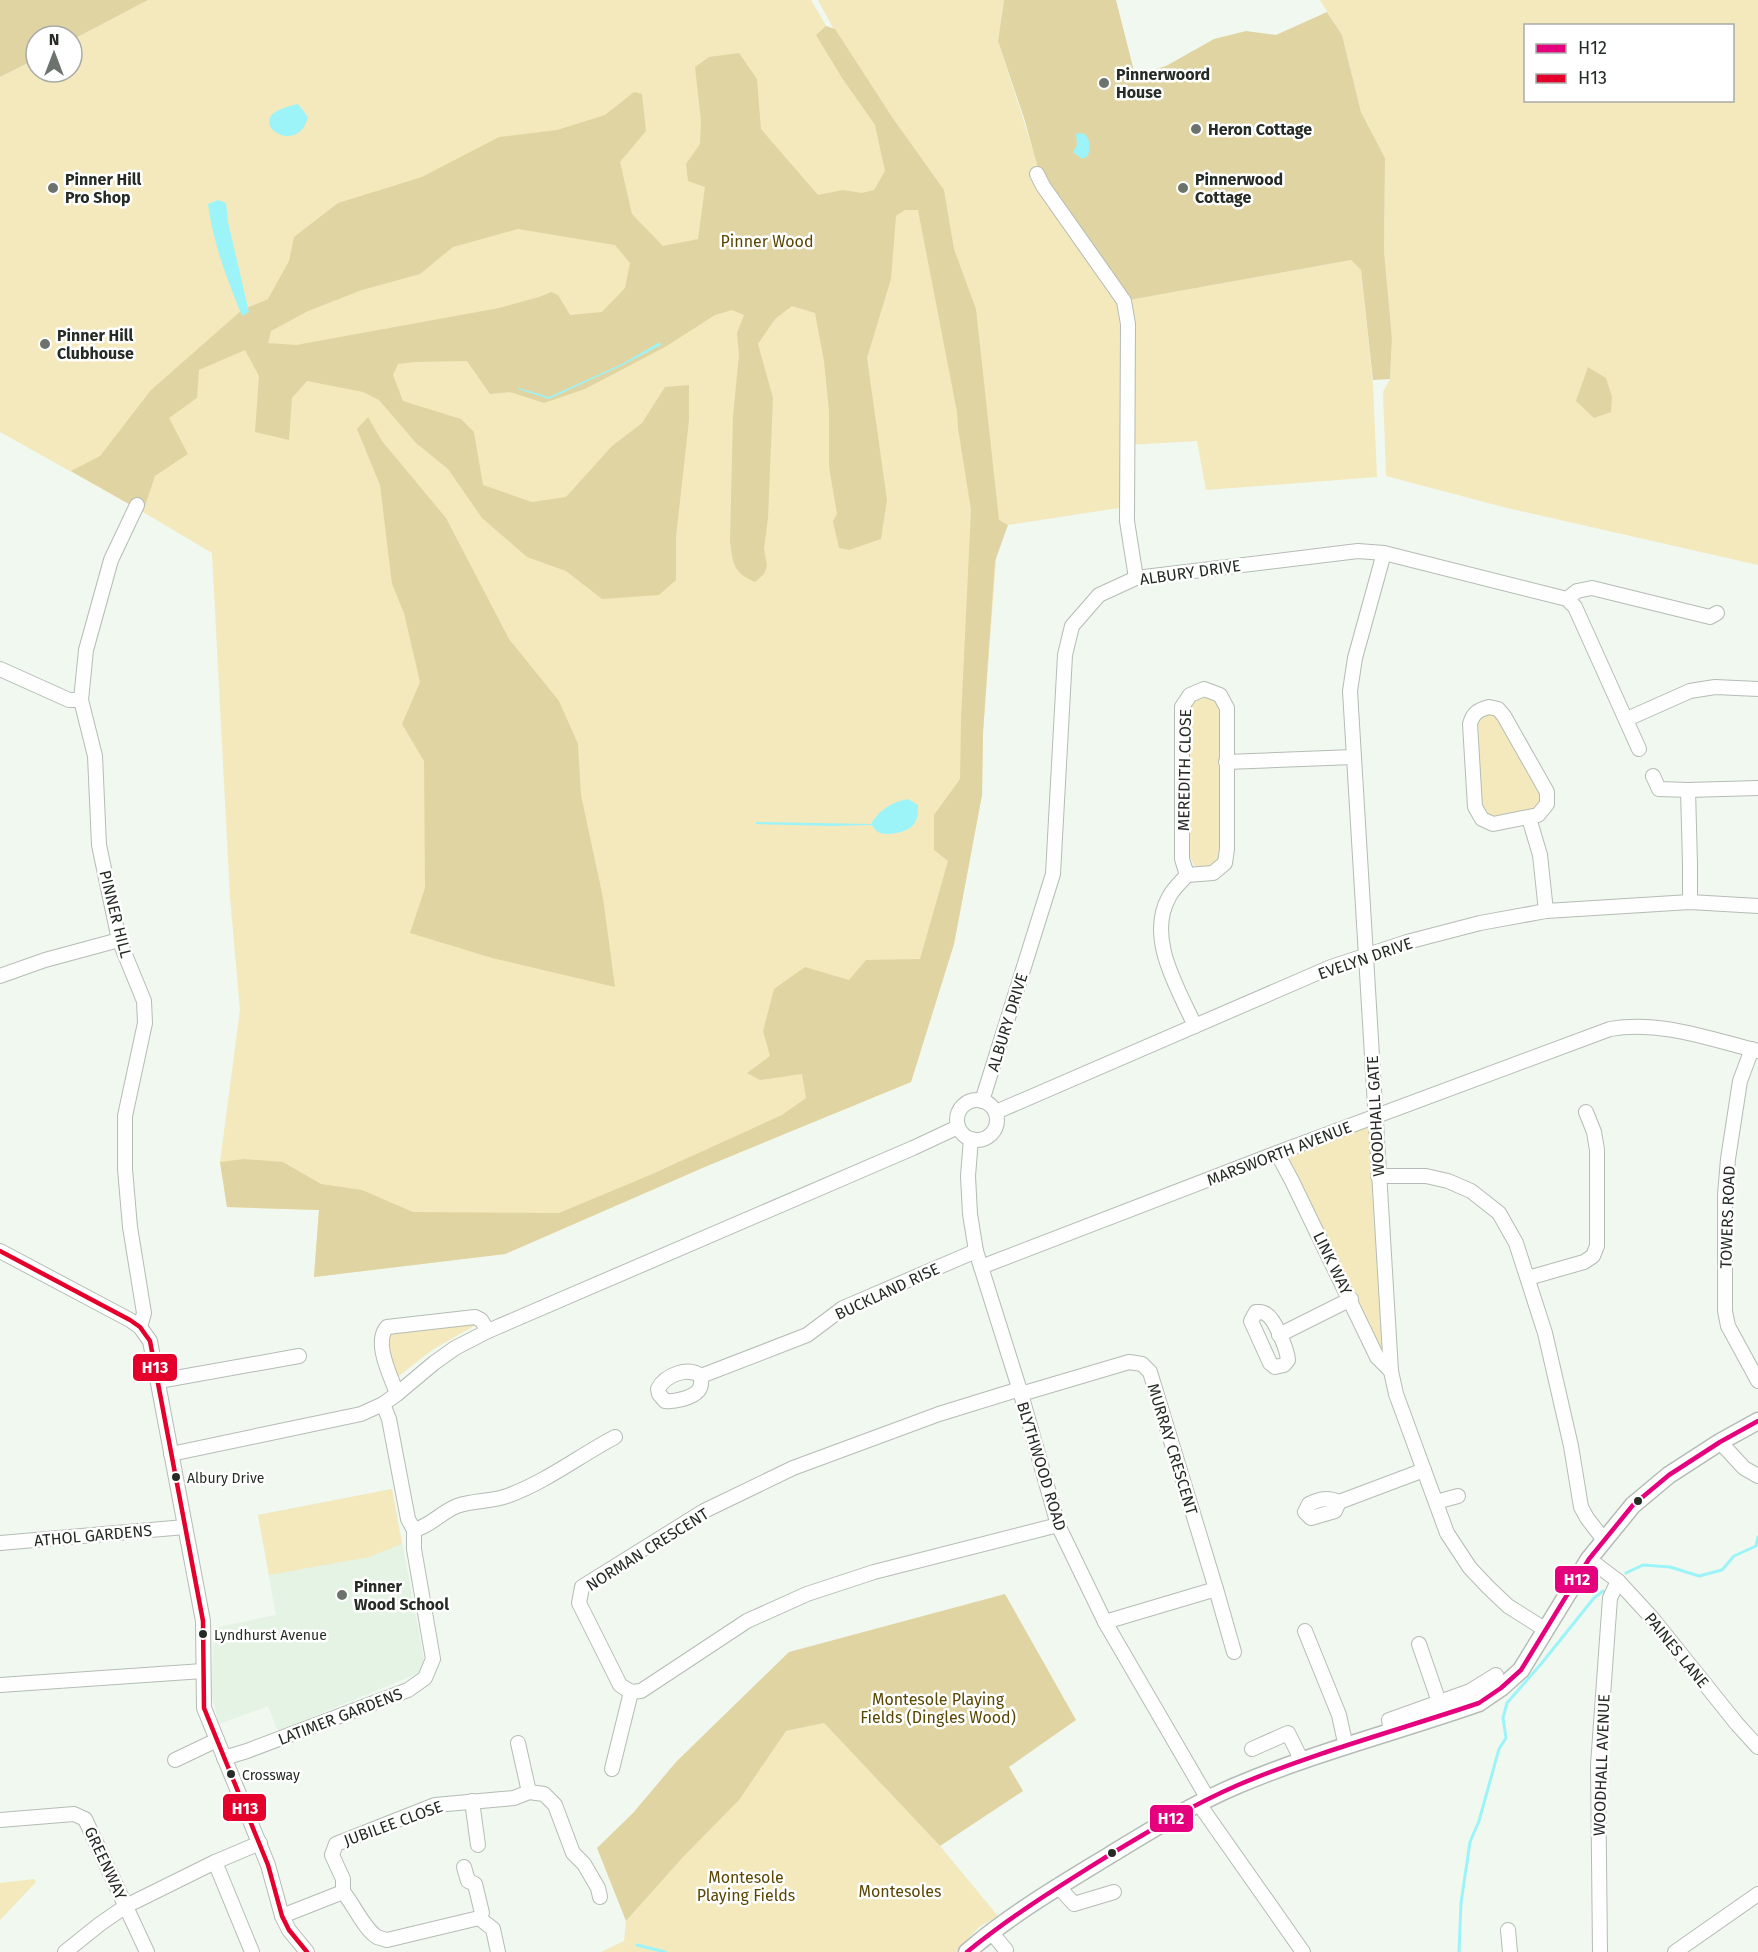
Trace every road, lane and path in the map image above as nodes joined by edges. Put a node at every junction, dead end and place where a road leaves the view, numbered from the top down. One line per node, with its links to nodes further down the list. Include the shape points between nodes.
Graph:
1 (1037, 174): 4 (street, via 1124,301 1128,324 1127,521)
2 (137, 505): 9 (street, PINNER HILL, via 111,560 86,650)
3 (1384, 553): 4 (street, ALBURY DRIVE, via 1358,551); 5 (street, ALBURY DRIVE); 12 (street, WOODHALL GATE, via 1355,658 1350,691)
4 (1136, 578): 27 (street, ALBURY DRIVE, via 1100,595 1072,626 1065,655 1053,874)
5 (1567, 599): 6 (street, via 1577,591 1592,588 1710,617); 10 (street, via 1575,607)
6 (1717, 613)
7 (0, 669): 9 (street, via 69,700)
8 (1758, 689): 10 (street, via 1715,687 1690,691)
9 (81, 700): 22 (street, PINNER HILL, via 95,756 99,845)
10 (1627, 719): 11 (street)
11 (1639, 748)
12 (1353, 756): 13 (street); 23 (street, WOODHALL GATE)
13 (1226, 762): 18 (street, MEREDITH CLOSE, via 1225,863 1213,873); 18 (street, MEREDITH CLOSE, via 1227,708 1220,695 1204,689 1190,695 1182,707 1182,859)
14 (1656, 783): 16 (street)
15 (1758, 788): 16 (street)
16 (1688, 790): 19 (street)
17 (1529, 818): 17 (street, via 1493,824 1482,819 1475,807 1470,724 1479,710 1489,706 1504,716 1547,792 1547,804 1538,815); 21 (street, via 1540,855)
18 (1187, 875): 25 (street, via 1169,897 1160,924 1163,952)
19 (1690, 902): 20 (street, EVELYN DRIVE); 21 (street, EVELYN DRIVE)
20 (1758, 906)
21 (1546, 911): 23 (street, EVELYN DRIVE, via 1480,923)
22 (119, 940): 24 (street); 41 (street, PINNER HILL, via 144,1001 145,1023 125,1116 130,1227 144,1313)
23 (1365, 955): 25 (street, EVELYN DRIVE); 30 (street, WOODHALL GATE)
24 (0, 976)
25 (1194, 1026): 28 (street, EVELYN DRIVE)
26 (1755, 1050): 30 (street, MARSWORTH AVENUE, via 1666,1028 1610,1029); 48 (street, TOWERS ROAD, via 1740,1081 1728,1159 1725,1311 1728,1326)
27 (982, 1101): 28 (street); 31 (street, via 970,1101 960,1109)
28 (996, 1112): 32 (street, via 994,1131 984,1139)
29 (1586, 1112): 38 (street, via 1597,1150 1597,1246 1593,1256 1584,1262)
30 (1376, 1116): 33 (street, MARSWORTH AVENUE); 34 (street, WOODHALL GATE)
31 (958, 1127): 32 (street); 43 (street)
32 (971, 1139): 36 (street, BLYTHWOOD ROAD, via 968,1176)
33 (1276, 1154): 37 (street, MARSWORTH AVENUE); 39 (street, LINK WAY)
34 (1378, 1176): 38 (street, via 1426,1176 1448,1180 1471,1191 1499,1213 1516,1243); 40 (street, WOODHALL GATE)
35 (0, 1251): 41 (street)
36 (976, 1251): 37 (street, BLYTHWOOD ROAD); 47 (street, BUCKLAND RISE, via 843,1308 807,1335)
37 (981, 1267): 50 (street, BLYTHWOOD ROAD)
38 (1528, 1278): 65 (street, via 1548,1345 1581,1507)
39 (1351, 1299): 42 (street, LINK WAY); 44 (street)
40 (1388, 1320): 42 (street); 46 (street, WOODHALL GATE)
41 (140, 1327): 49 (street, via 150,1341)
42 (1362, 1328): 46 (street, LINK WAY, via 1377,1357)
43 (488, 1332): 51 (street, via 455,1348); 51 (street, via 475,1317 387,1327 381,1345)
44 (1280, 1335)
45 (299, 1356): 49 (street)
46 (1391, 1371): 57 (street, WOODHALL GATE)
47 (701, 1376)
48 (1758, 1381)
49 (159, 1382): 56 (street)
50 (1020, 1392): 62 (street, BLYTHWOOD ROAD); 69 (street, MURRAY CRESCENT, via 1129,1362 1142,1364 1150,1372); 78 (street, NORMAN CRESCENT, via 939,1414 793,1468 704,1511 582,1587 579,1603 620,1685)
51 (397, 1394): 52 (street)
52 (383, 1404): 56 (street, via 360,1414); 64 (street, LATIMER GARDENS, via 390,1419 408,1519)
53 (1758, 1420): 55 (main road)
54 (615, 1437): 64 (street, via 534,1485 504,1497 457,1506)
55 (1720, 1442): 58 (street, via 1744,1468); 65 (main road, via 1633,1505)
56 (171, 1454): 63 (street)
57 (1424, 1470): 60 (street); 61 (street, WOODHALL GATE)
58 (1758, 1476)
59 (1458, 1496): 61 (street)
60 (1339, 1502)
61 (1436, 1502): 71 (street, WOODHALL GATE, via 1447,1533 1470,1568 1508,1606)
62 (1058, 1525): 70 (street, BLYTHWOOD ROAD); 78 (street, via 874,1572 807,1594 747,1621 641,1691)
63 (185, 1527): 66 (street, ATHOL GARDENS); 75 (street, via 203,1621)
64 (414, 1530): 86 (street, LATIMER GARDENS, via 433,1659 425,1678 408,1690)
65 (1604, 1540): 67 (main road)
66 (0, 1543)
67 (1589, 1559): 68 (street, PAINES LANE); 71 (main road)
68 (1618, 1581): 84 (street, PAINES LANE); 118 (street, WOODHALL AVENUE, via 1610,1598 1598,1765)
69 (1216, 1589): 70 (street); 74 (street, MURRAY CRESCENT)
70 (1105, 1622): 92 (street, BLYTHWOOD ROAD)
71 (1546, 1630): 77 (main road, via 1521,1671)
72 (1305, 1632): 83 (street, via 1339,1715)
73 (1419, 1644): 79 (street)
74 (1234, 1652)
75 (203, 1671): 76 (street); 81 (street, via 204,1708)
76 (0, 1685)
77 (1501, 1688): 79 (street, via 1496,1675 1470,1691); 80 (main road, via 1479,1703)
78 (631, 1692): 89 (street)
79 (1439, 1702): 80 (street, via 1389,1720)
80 (1391, 1732): 83 (main road)
81 (217, 1740): 86 (street); 87 (street)
82 (518, 1743): 90 (street)
83 (1346, 1747): 88 (main road)
84 (1758, 1747)
85 (1252, 1749): 88 (street, via 1288,1733)
86 (224, 1758): 94 (street)
87 (175, 1760)
88 (1302, 1761): 92 (main road)
89 (617, 1765)
90 (529, 1792): 91 (street, JUBILEE CLOSE, via 514,1798); 102 (street, via 544,1794 555,1805 573,1853 589,1872)
91 (472, 1801): 95 (street); 99 (street, JUBILEE CLOSE, via 435,1805 336,1844 332,1855 343,1879)
92 (1204, 1801): 98 (main road); 116 (street, BLYTHWOOD ROAD)
93 (0, 1820): 103 (street, GREENWAY, via 74,1814 85,1819)
94 (260, 1843): 96 (street); 104 (street)
95 (478, 1845)
96 (215, 1862): 103 (street); 111 (street)
97 (464, 1867): 105 (street, via 468,1881 475,1884 482,1913)
98 (1058, 1886): 100 (street, via 1074,1904); 107 (main road)
99 (343, 1892): 104 (street); 105 (street, via 376,1936 387,1940)
100 (1113, 1892)
101 (1758, 1894): 108 (street)
102 (600, 1897)
103 (126, 1906): 109 (street); 110 (street, GREENWAY)
104 (282, 1916): 112 (street)
105 (479, 1918): 113 (street, via 493,1929)
106 (1508, 1930): 117 (street)
107 (991, 1932): 114 (main road); 115 (street)
108 (1690, 1947): 119 (street)
109 (65, 1952)
110 (147, 1952)
111 (252, 1952)
112 (307, 1952)
113 (498, 1952)
114 (967, 1952)
115 (1005, 1952)
116 (1303, 1952)
117 (1510, 1952)
118 (1600, 1952)
119 (1675, 1952)

